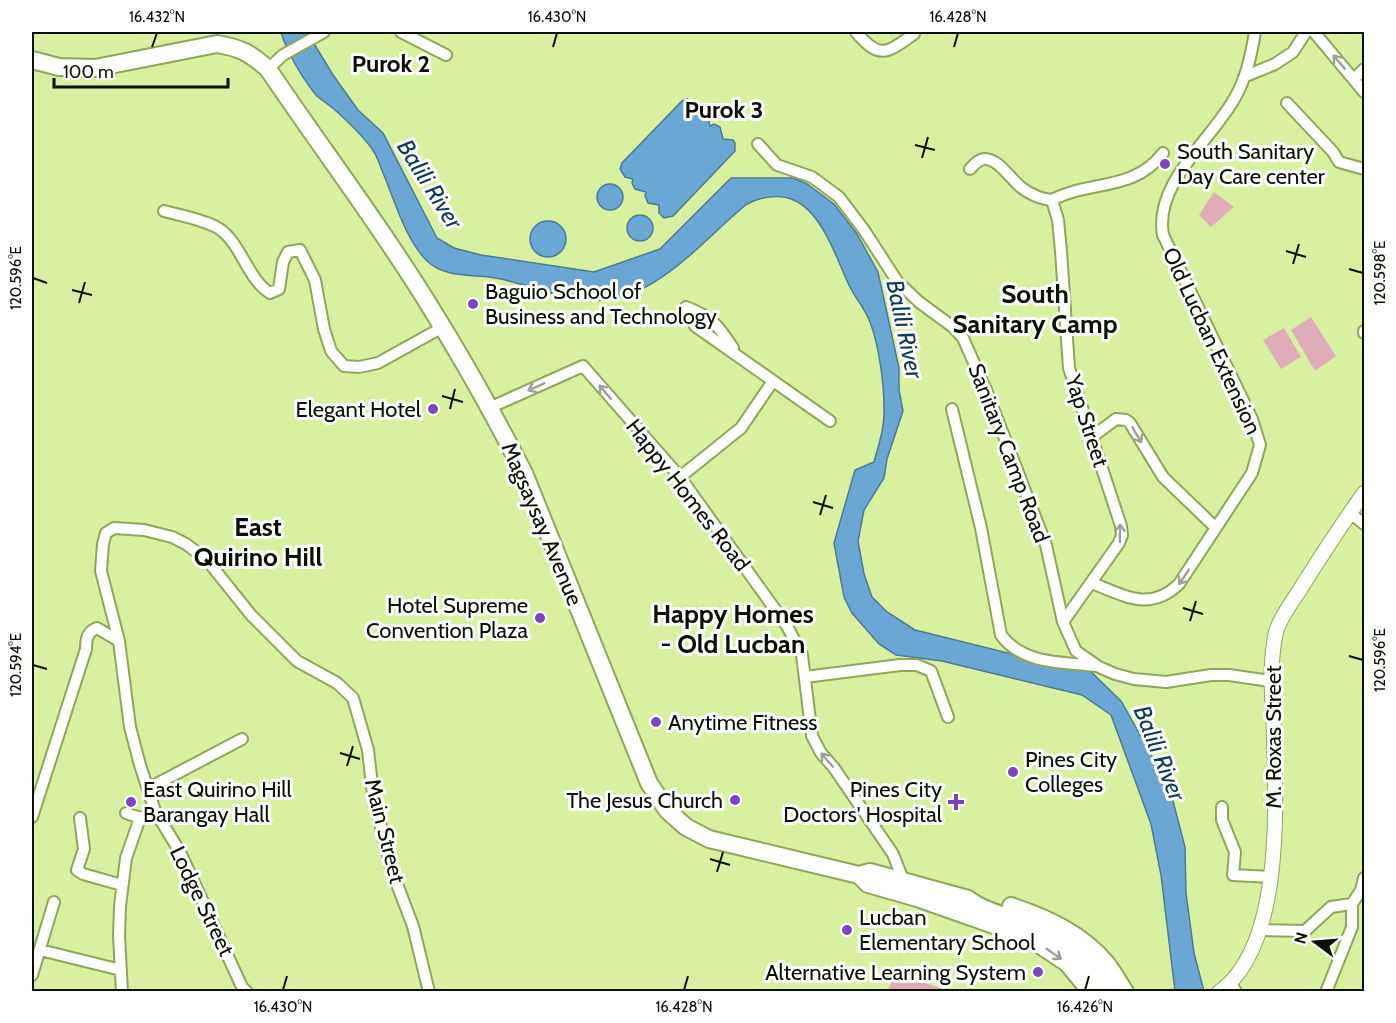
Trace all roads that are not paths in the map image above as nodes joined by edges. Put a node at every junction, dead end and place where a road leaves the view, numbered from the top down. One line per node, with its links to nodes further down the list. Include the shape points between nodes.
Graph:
1 (324, 32): 10 (street, via 288,52)
2 (400, 32): 8 (street)
3 (856, 32): 7 (street, via 879,50 889,51)
4 (1255, 32): 12 (street, Old Lucban Extension)
5 (1306, 32): 12 (street, via 1293,52)
6 (1314, 32): 13 (street, one-way to 6)
7 (914, 34)
8 (446, 55)
9 (32, 60): 10 (highway, Magsaysay Avenue, via 59,67 95,68 217,44 250,53)
10 (268, 69): 24 (highway, Magsaysay Avenue)
11 (1365, 69): 13 (street)
12 (1246, 76): 35 (street, Old Lucban Extension, via 1234,101 1172,186 1161,223 1163,235 1252,419 1260,445 1252,473)
13 (1354, 79): 14 (street)
14 (1365, 92)
15 (1287, 103): 18 (street, via 1339,162)
16 (758, 144): 37 (street, Sanitary Camp Road, via 777,165 812,177 839,197 897,281 963,338 1046,545)
17 (1163, 153): 20 (street, via 1148,169 1129,179 1070,192)
18 (1365, 169)
19 (969, 170): 20 (street, via 987,159 1022,188)
20 (1052, 201): 30 (street, Yap Street, via 1058,220 1069,368)
21 (164, 211): 24 (street, via 219,229 261,287 270,293 279,289 288,252 300,250 315,279 332,351 344,366 378,363)
22 (686, 307): 25 (street, via 704,314 720,328)
23 (695, 326): 25 (street)
24 (443, 327): 27 (highway, Magsaysay Avenue)
25 (736, 353): 26 (street)
26 (773, 381): 29 (street); 31 (street, via 741,428)
27 (489, 408): 31 (street, Happy Homes Road, one-way to 27, via 583,366); 51 (highway, Magsaysay Avenue, via 524,473 649,783 667,810 686,827 709,839)
28 (952, 409): 39 (street, via 981,528 1001,635 1024,655)
29 (830, 421)
30 (1092, 437): 35 (street, one-way to 35, via 1116,419 1126,420 1163,477); 36 (street, Yap Street, one-way to 30, via 1122,535)
31 (680, 477): 40 (street, Happy Homes Road, via 787,626 802,655)
32 (1365, 493): 33 (main road, M. Roxas Street)
33 (1350, 513): 34 (street); 41 (main road, M. Roxas Street, via 1277,629)
34 (1365, 524)
35 (1216, 528): 36 (street, Old Lucban Extension, one-way to 36, via 1167,596 1142,600)
36 (1092, 582): 37 (street, Yap Street)
37 (1063, 622): 39 (street, Sanitary Camp Road, via 1076,651)
38 (119, 641): 44 (street, Lodge Street, via 130,728); 48 (street, via 97,628 86,639); 66 (street, Main Street, via 101,571 106,533 119,527 160,534 186,544 207,560 251,615 291,656 337,683 353,698 368,750 373,794 392,870)
39 (1099, 667): 41 (street, Sanitary Camp Road, via 1152,682 1211,675)
40 (806, 677): 42 (street, via 916,665 931,671); 54 (street, Happy Homes Road, one-way to 40, via 893,854 812,736)
41 (1270, 681): 52 (main road, M. Roxas Street, via 1274,736)
42 (948, 717)
43 (242, 739): 44 (street)
44 (149, 788): 46 (street, Lodge Street)
45 (1222, 807): 52 (street, via 1222,820 1235,852 1233,874)
46 (155, 811): 50 (street); 65 (street, Lodge Street, via 180,852 242,987)
47 (126, 813): 50 (street)
48 (32, 817)
49 (80, 818): 55 (street, via 84,849 77,870)
50 (140, 818): 55 (street, via 126,858)
51 (859, 875): 54 (highway, Magsaysay Avenue, via 870,872); 67 (highway, Magsaysay Avenue, one-way to 67, via 868,884 1028,937 1067,963)
52 (1271, 877): 59 (main road, M. Roxas Street)
53 (1365, 878): 58 (street)
54 (903, 880): 57 (highway, Magsaysay Avenue)
55 (122, 885): 62 (street, via 118,936)
56 (54, 902): 60 (street)
57 (972, 902): 68 (highway, Magsaysay Avenue, via 1030,925 1066,945); 69 (highway, via 979,895 1042,917 1076,935 1106,963)
58 (1352, 904): 59 (street, via 1331,908 1305,932); 71 (street, via 1352,927)
59 (1260, 930): 63 (main road, M. Roxas Street)
60 (40, 950): 61 (street); 62 (street)
61 (32, 969)
62 (121, 970): 64 (street)
63 (1234, 987): 70 (main road, M. Roxas Street)
64 (122, 992)
65 (248, 992)
66 (429, 992)
67 (1091, 992)
68 (1107, 992)
69 (1125, 992)
70 (1219, 992)
71 (1326, 992)

